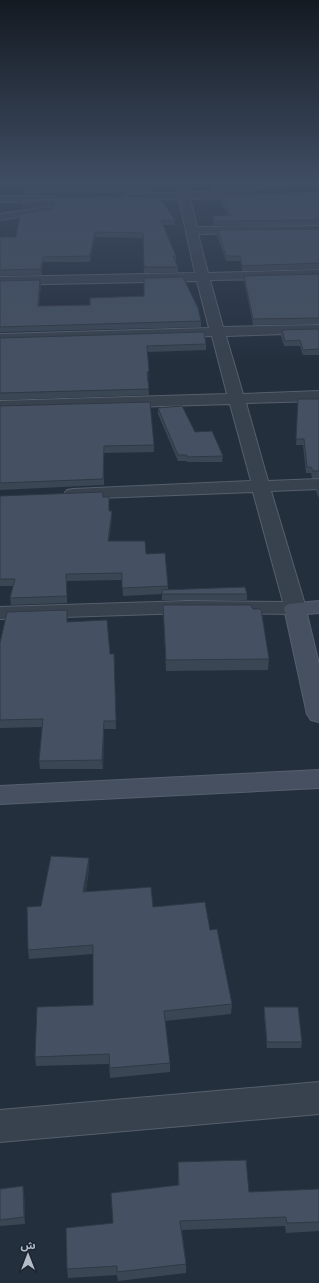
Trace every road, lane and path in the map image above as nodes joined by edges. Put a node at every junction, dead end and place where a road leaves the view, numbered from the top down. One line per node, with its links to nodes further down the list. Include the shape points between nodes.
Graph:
1 (195, 243): 3 (street)
2 (319, 274): 3 (street)
3 (202, 276): 4 (street); 6 (street)
4 (0, 280)
5 (319, 328): 6 (street)
6 (219, 331): 7 (street); 9 (street)
7 (0, 338)
8 (319, 396): 9 (street)
9 (236, 398): 10 (street); 12 (street)
10 (0, 406)
11 (319, 484): 12 (street)
12 (261, 487): 13 (street); 15 (street)
13 (55, 494)
14 (319, 607): 15 (main road)
15 (294, 608): 16 (street, via 188,607); 17 (main road)
16 (0, 613)
17 (319, 714)
18 (319, 779): 19 (main road)
19 (0, 795)
20 (319, 1098): 21 (street)
21 (0, 1126)

